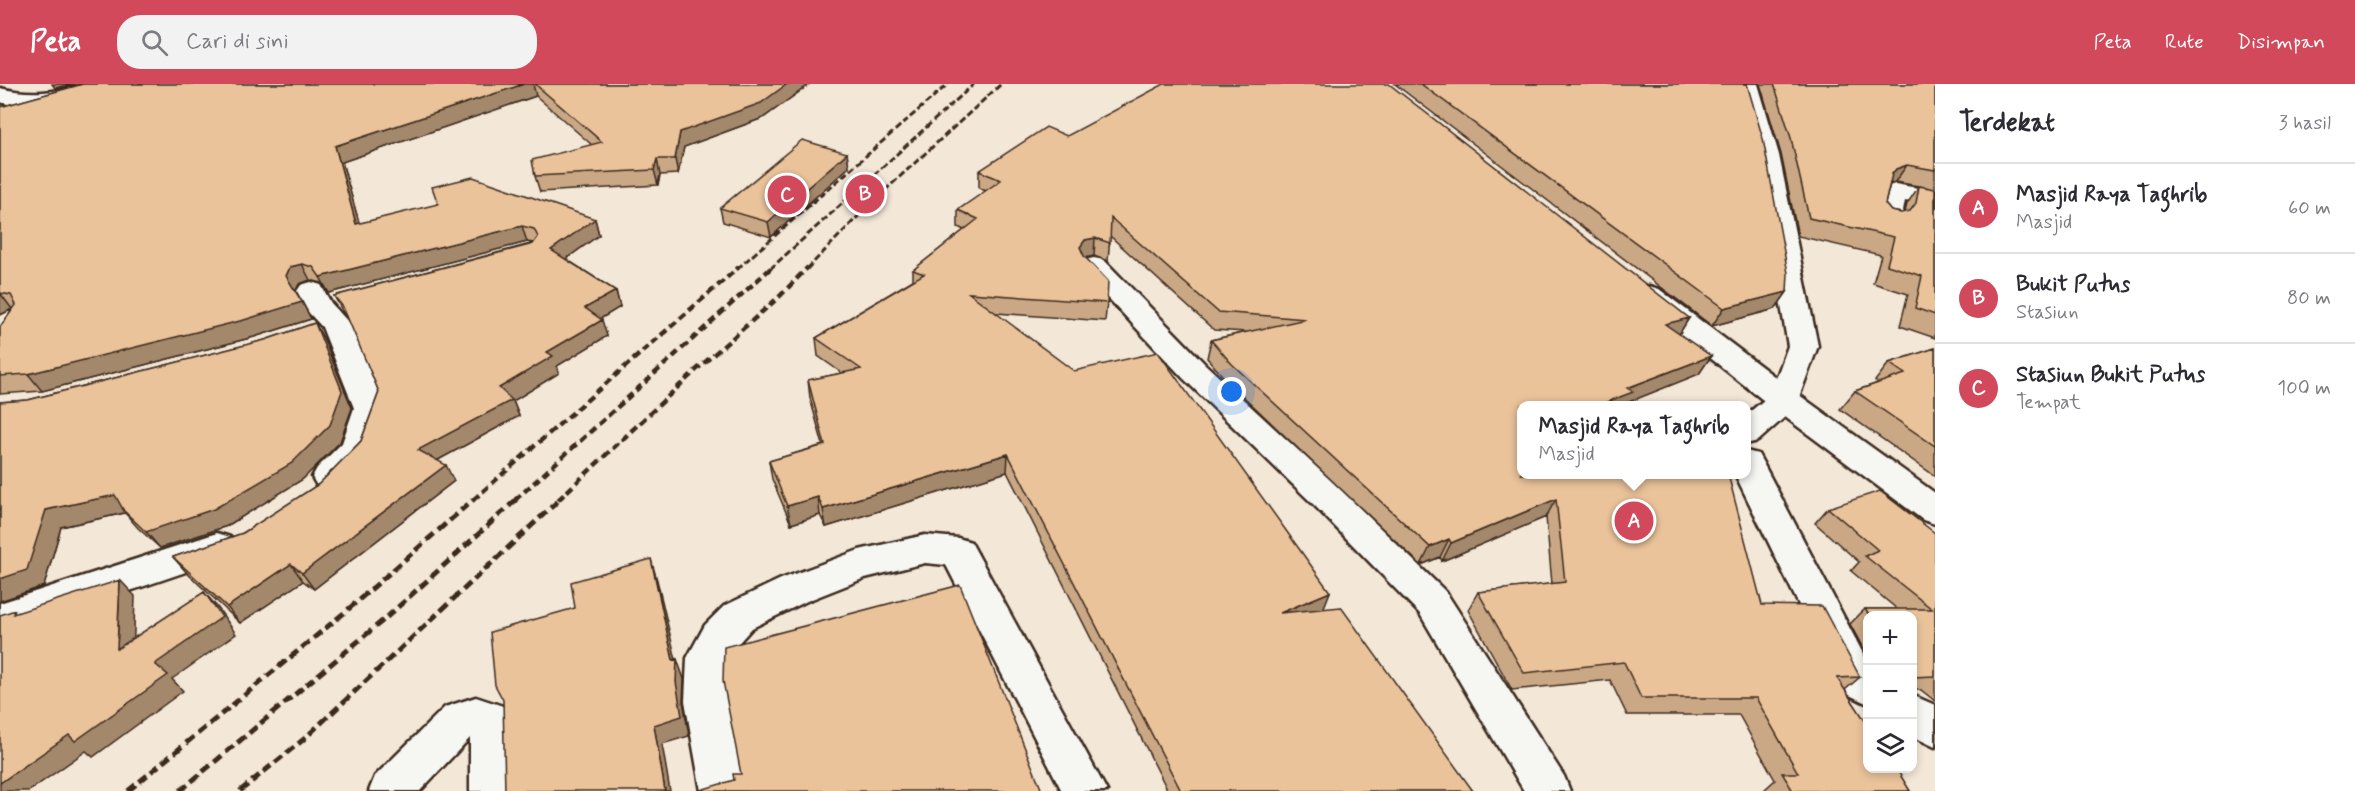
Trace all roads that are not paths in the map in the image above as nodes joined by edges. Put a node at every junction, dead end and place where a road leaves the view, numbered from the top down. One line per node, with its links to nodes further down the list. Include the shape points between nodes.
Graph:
1 (111, 84): 3 (street, via 44,99)
2 (1747, 84): 9 (street, via 1767,155 1803,346)
3 (0, 95)
4 (1935, 199): 5 (street, via 1895,192)
5 (1888, 220)
6 (1094, 266): 23 (street, via 1194,371 1433,603)
7 (1626, 277): 9 (street)
8 (324, 311): 12 (street, via 370,408 357,448)
9 (1784, 400): 10 (street); 13 (street)
10 (1751, 429)
11 (1751, 473): 16 (street)
12 (306, 496)
13 (1935, 511)
14 (242, 538): 15 (street)
15 (0, 619)
16 (1861, 682)
17 (1917, 715): 18 (street)
18 (1935, 728)
19 (391, 791): 20 (street, via 460,720 483,715 491,720)
20 (492, 791)
21 (723, 791): 22 (street, via 706,701 707,658 718,637 738,617 794,590 860,565 925,549 958,552)
22 (1085, 791)
23 (1548, 791)

